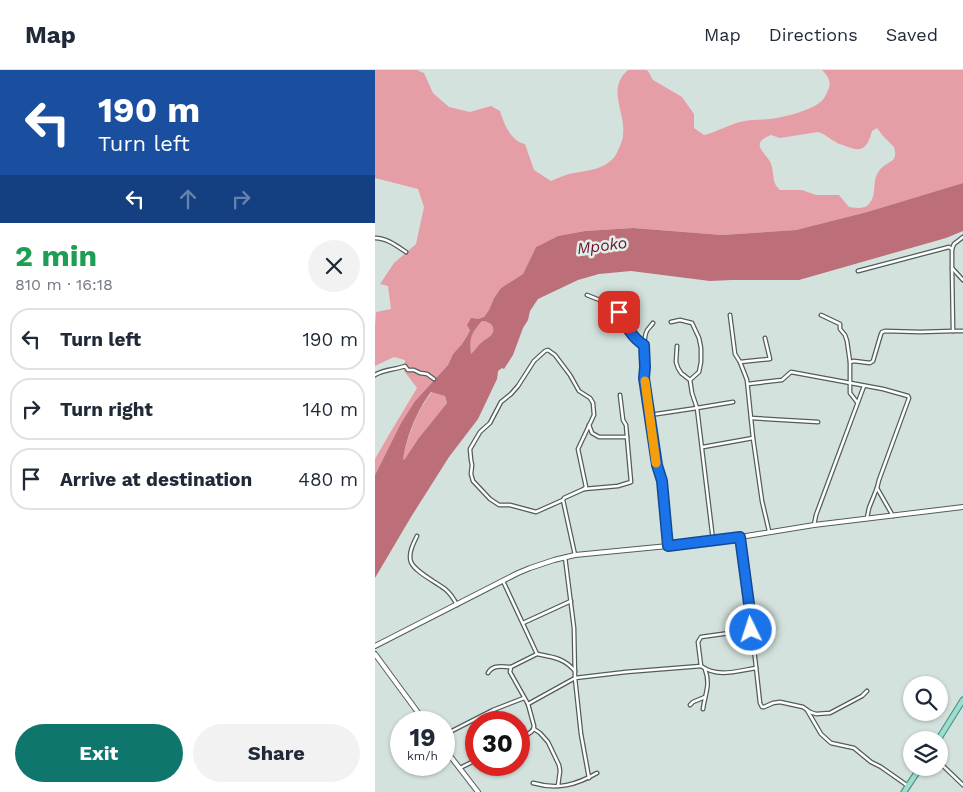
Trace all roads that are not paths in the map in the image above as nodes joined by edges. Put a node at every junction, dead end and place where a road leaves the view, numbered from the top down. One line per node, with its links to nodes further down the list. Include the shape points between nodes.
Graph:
1 (963, 237): 3 (street)
2 (375, 238): 4 (street, via 390,242)
3 (951, 249): 5 (street); 6 (street)
4 (406, 252)
5 (952, 268): 7 (street); 14 (street)
6 (857, 272)
7 (963, 280)
8 (587, 295): 16 (street, via 600,301 613,300 631,334)
9 (730, 315): 18 (street, via 735,354)
10 (821, 315): 19 (street, via 840,324)
11 (671, 322): 22 (street, via 692,323 699,338 701,364 699,372)
12 (653, 323): 16 (street, via 646,330)
13 (963, 331): 14 (street)
14 (953, 332): 19 (street, via 885,331 871,363)
15 (765, 338): 18 (street, via 770,359)
16 (644, 345): 30 (street, via 644,378)
17 (677, 346): 22 (street, via 678,368)
18 (740, 362): 23 (street)
19 (850, 362): 24 (street)
20 (375, 375): 21 (street, via 405,366)
21 (434, 380)
22 (690, 380): 29 (street)
23 (748, 384): 24 (street, via 782,380 791,372); 31 (street)
24 (850, 384): 25 (street); 28 (street, via 850,393)
25 (864, 386): 28 (street); 37 (street, via 909,398)
26 (620, 395): 34 (street)
27 (733, 402): 29 (street)
28 (857, 402): 43 (street)
29 (697, 408): 30 (street); 36 (street)
30 (650, 415): 48 (street, via 662,481)
31 (751, 418): 32 (street); 35 (street)
32 (818, 422)
33 (589, 425): 34 (street, via 592,433 599,437); 38 (street, via 578,449 586,484); 39 (street, via 594,414 593,403 579,391 548,350 534,361 518,386 501,402 470,449 471,477 495,503 536,512)
34 (627, 436): 38 (street, via 631,482)
35 (753, 438): 36 (street); 44 (street)
36 (702, 447): 47 (street)
37 (877, 488): 41 (street); 42 (street)
38 (584, 489): 39 (street)
39 (563, 500): 49 (street)
40 (963, 507): 41 (street)
41 (893, 516): 42 (street)
42 (867, 518): 43 (street)
43 (814, 525): 44 (street)
44 (769, 532): 46 (street)
45 (417, 536): 53 (street, via 412,546 411,562 419,572 447,590)
46 (740, 537): 47 (street); 55 (street)
47 (713, 540): 48 (street)
48 (668, 546): 49 (street)
49 (575, 555): 50 (street)
50 (565, 557): 51 (street); 52 (street)
51 (503, 581): 53 (street); 54 (street)
52 (571, 601): 54 (street); 63 (street)
53 (457, 605): 56 (street)
54 (523, 622): 58 (street)
55 (751, 630): 59 (street, via 701,637 698,642); 61 (street)
56 (375, 646)
57 (375, 654): 74 (street)
58 (537, 654): 60 (street); 63 (street, via 558,658)
59 (701, 666): 62 (street); 65 (street)
60 (511, 667): 64 (street, via 495,666); 68 (street, via 510,672)
61 (756, 668): 62 (street, via 721,674); 72 (street, via 762,707 780,702)
62 (705, 669): 67 (street, via 708,688)
63 (576, 671): 65 (street)
64 (488, 672)
65 (575, 678): 70 (street); 85 (street)
66 (867, 691): 72 (street, via 830,713 816,714)
67 (705, 697): 71 (street); 73 (street)
68 (524, 698): 70 (street); 75 (street)
69 (963, 700): 77 (main road)
70 (528, 704): 76 (street)
71 (689, 705)
72 (805, 708): 89 (street, via 821,734 831,743 854,748)
73 (703, 709)
74 (417, 711)
75 (455, 729)
76 (534, 729): 78 (street); 88 (street, via 545,737 559,765)
77 (944, 731)
78 (530, 734)
79 (455, 763): 81 (street)
80 (465, 765): 81 (street)
81 (459, 768): 90 (street)
82 (948, 770): 87 (street)
83 (597, 773): 85 (street)
84 (915, 776): 89 (main road)
85 (589, 778): 88 (street, via 576,784)
86 (533, 783): 88 (street)
87 (963, 784)
88 (558, 786)
89 (908, 786): 91 (main road)
90 (478, 792)
91 (904, 792)

